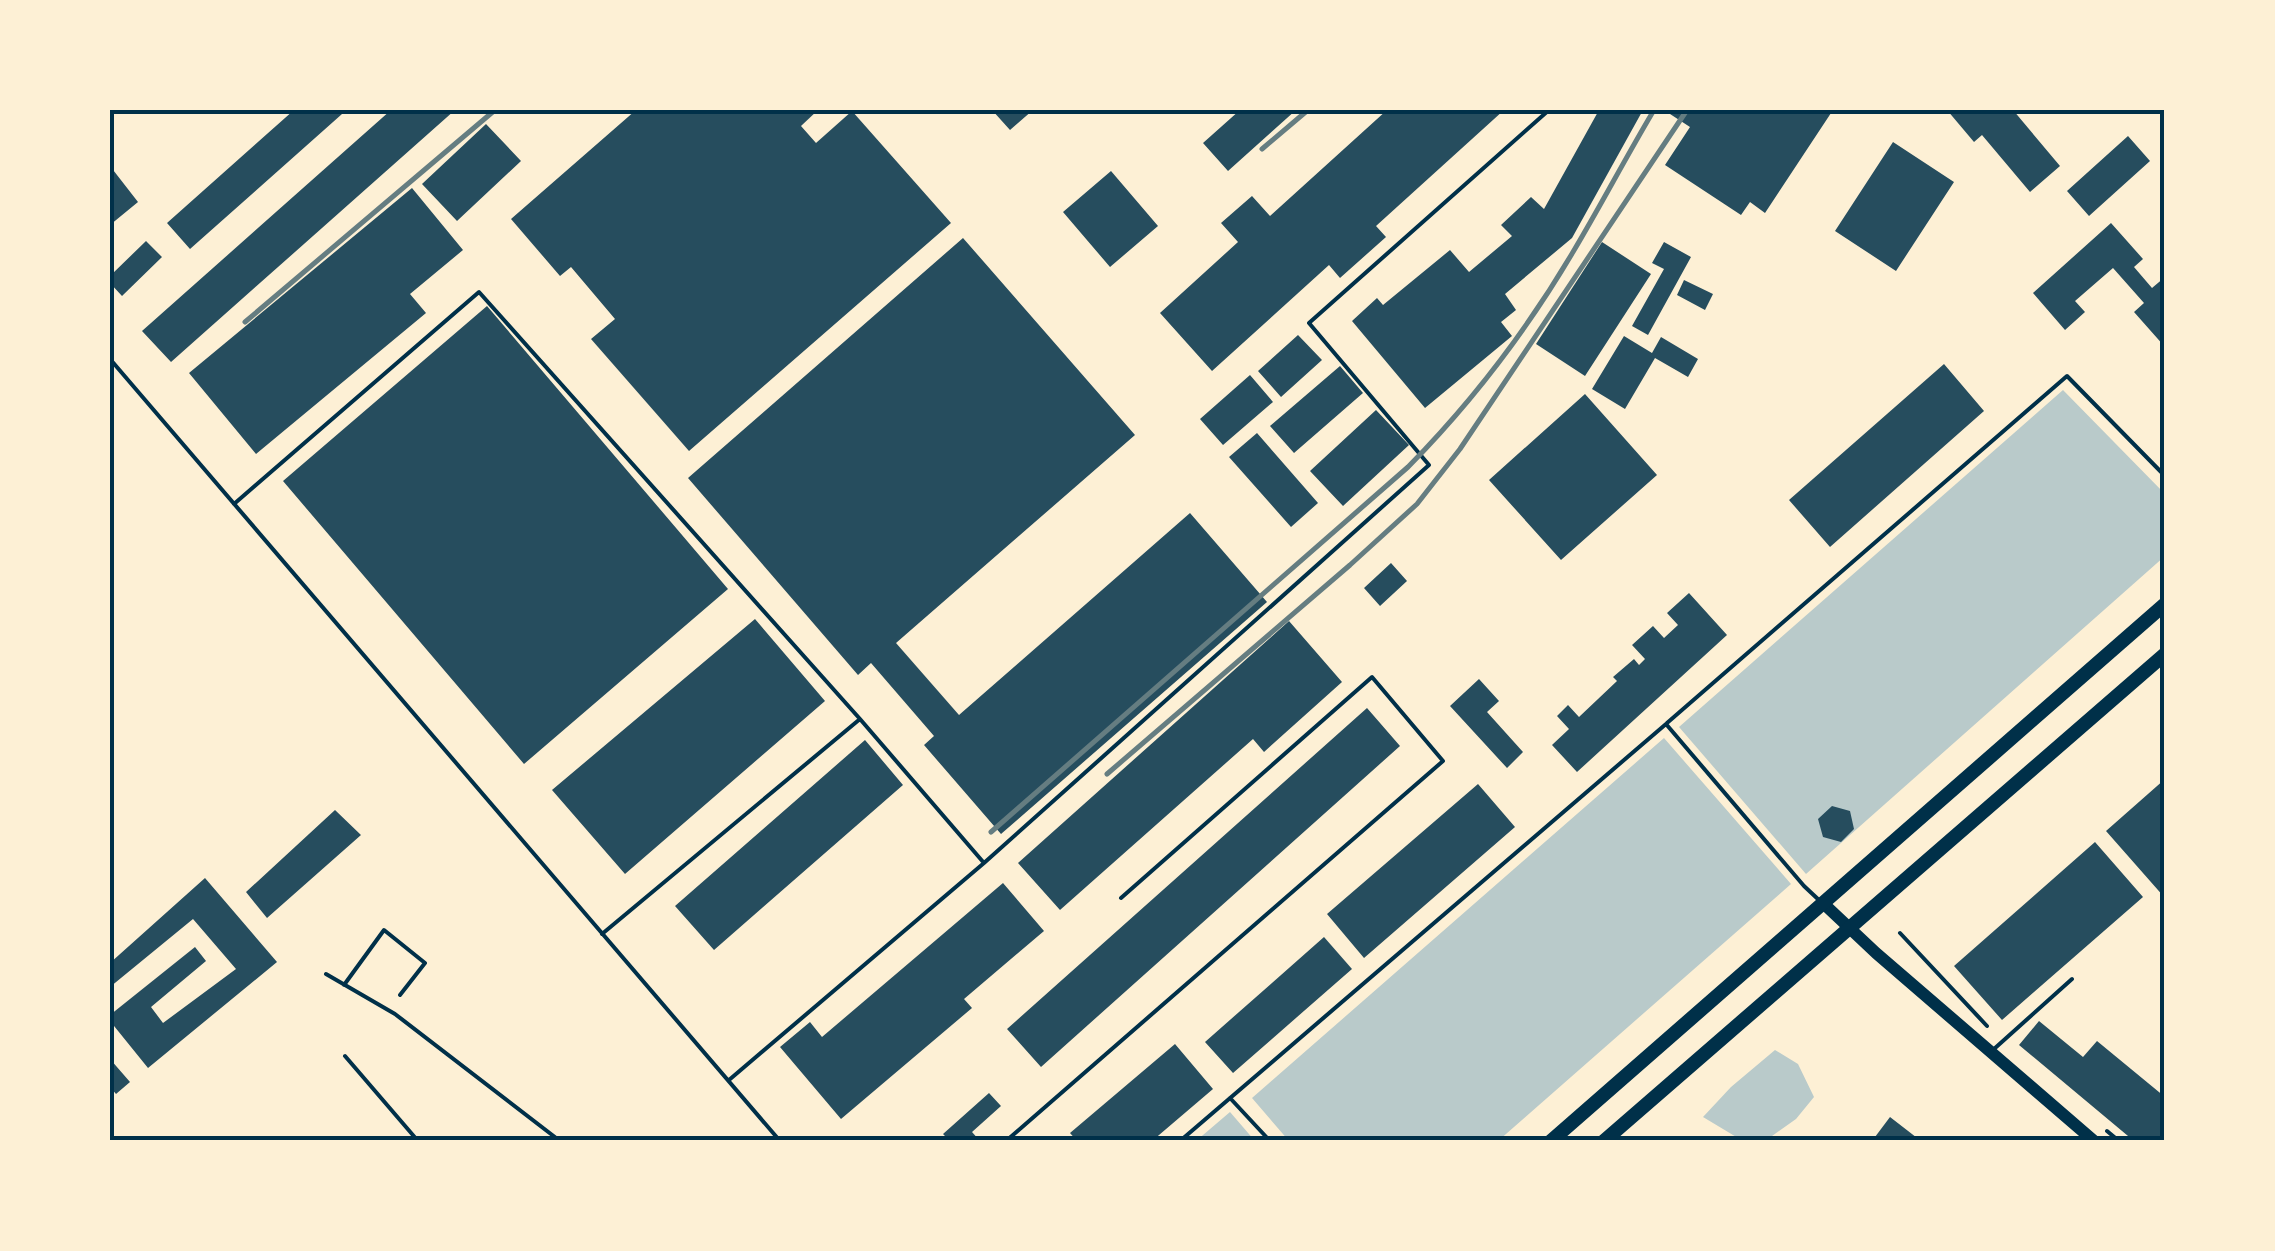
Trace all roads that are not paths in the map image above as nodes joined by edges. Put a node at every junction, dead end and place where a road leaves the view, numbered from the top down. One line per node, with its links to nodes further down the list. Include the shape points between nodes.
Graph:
1 (1549, 110): 9 (lane, via 1310,323 1429,465)
2 (110, 359): 4 (lane)
3 (2165, 476): 8 (lane, via 2068,376)
4 (234, 504): 7 (lane, via 479,292); 13 (lane)
5 (2165, 604): 11 (main road)
6 (2165, 654): 12 (main road)
7 (860, 720): 9 (lane); 13 (lane)
8 (1666, 724): 11 (lane); 21 (lane)
9 (984, 863): 20 (lane)
10 (1120, 898): 25 (lane, via 1372,678 1444,761)
11 (1824, 904): 12 (main road); 28 (main road)
12 (1850, 929): 18 (main road); 29 (main road)
13 (602, 934): 20 (lane)
14 (326, 974): 16 (lane)
15 (2072, 978): 18 (lane)
16 (344, 985): 17 (lane, via 384,930 425,963); 23 (lane, via 395,1014)
17 (400, 995)
18 (1991, 1052): 30 (main road)
19 (345, 1056): 22 (lane)
20 (728, 1080): 24 (lane)
21 (1230, 1098): 26 (lane); 27 (lane)
22 (418, 1141)
23 (560, 1141)
24 (780, 1141)
25 (1006, 1141)
26 (1180, 1141)
27 (1270, 1141)
28 (1551, 1141)
29 (1604, 1141)
30 (2094, 1141)

